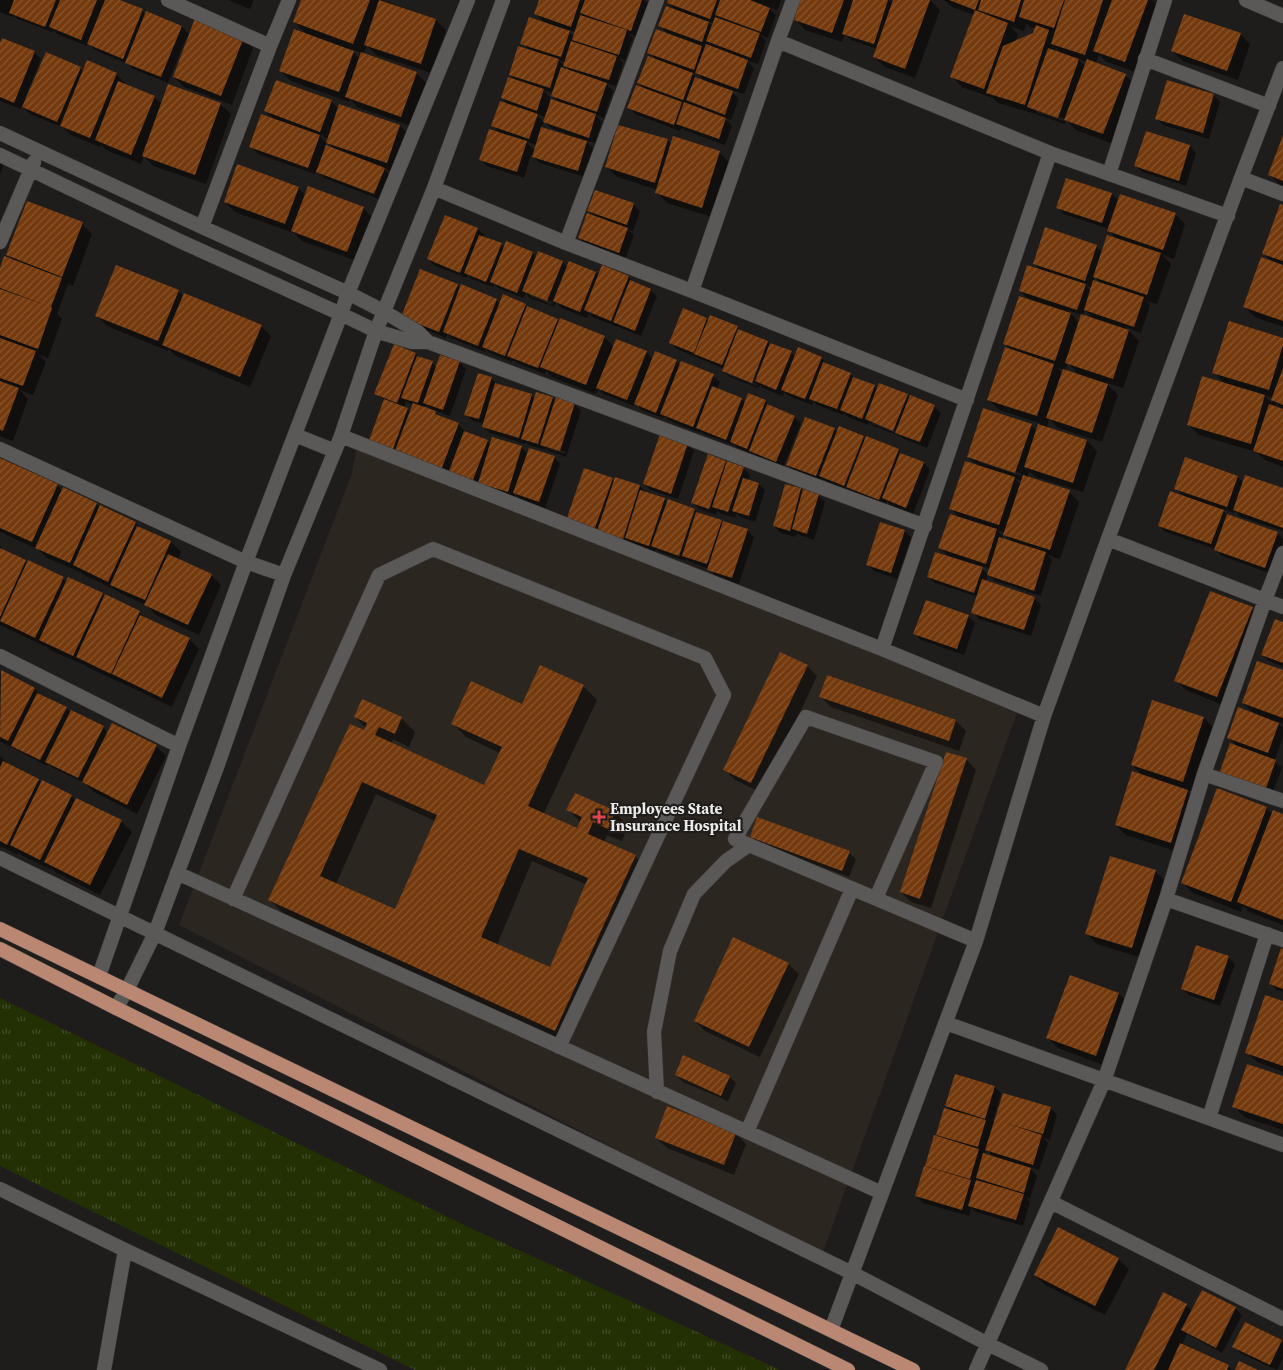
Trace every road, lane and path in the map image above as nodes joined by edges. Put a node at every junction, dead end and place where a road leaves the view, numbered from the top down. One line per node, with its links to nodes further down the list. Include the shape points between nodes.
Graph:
1 (168, 0): 11 (street)
2 (290, 0): 11 (street)
3 (468, 0): 29 (street)
4 (503, 0): 22 (street)
5 (656, 0): 27 (street)
6 (793, 0): 10 (street)
7 (1164, 0): 12 (street)
8 (1246, 0): 9 (street)
9 (1283, 16)
10 (778, 41): 17 (street); 28 (street)
11 (270, 46): 25 (street)
12 (1145, 59): 14 (street); 20 (street)
13 (1283, 68): 14 (street)
14 (1269, 106): 21 (street)
15 (0, 133): 16 (street)
16 (38, 151): 19 (street); 25 (street)
17 (1050, 153): 20 (street); 34 (street)
18 (0, 155): 19 (street)
19 (31, 169): 26 (street); 31 (street)
20 (1109, 174): 24 (street)
21 (1240, 178): 23 (street); 24 (street)
22 (434, 188): 27 (street); 30 (street)
23 (1283, 194)
24 (1228, 216): 40 (street)
25 (202, 227): 29 (street)
26 (0, 242)
27 (566, 243): 28 (street)
28 (692, 291): 34 (street)
29 (348, 293): 30 (street); 31 (street)
30 (383, 311): 32 (street); 33 (street, via 418,332)
31 (341, 314): 32 (street); 35 (street)
32 (376, 331): 33 (street, via 412,342); 36 (street)
33 (428, 342): 39 (street)
34 (967, 400): 39 (street)
35 (294, 435): 38 (street); 42 (street)
36 (341, 436): 38 (street); 46 (street)
37 (0, 449): 42 (street)
38 (335, 451): 43 (street)
39 (924, 526): 46 (street)
40 (1108, 539): 44 (street); 48 (street)
41 (1283, 553): 44 (street)
42 (246, 562): 43 (street); 49 (street)
43 (284, 575): 54 (street)
44 (1265, 600): 45 (street); 50 (street)
45 (1283, 607)
46 (882, 649): 48 (street)
47 (0, 656): 49 (street)
48 (1044, 716): 64 (street)
49 (179, 746): 59 (street)
50 (1204, 774): 51 (street); 58 (street)
51 (1283, 801)
52 (749, 845): 55 (street); 57 (street, via 735,839 806,717 936,762); 72 (street, via 726,861 694,894 670,951 654,1032)
53 (0, 858): 59 (street)
54 (177, 873): 56 (street); 61 (street)
55 (852, 888): 57 (street); 74 (street)
56 (233, 898): 70 (street); 70 (street, via 379,575 432,548 705,658 724,695)
57 (876, 898): 64 (street)
58 (1166, 899): 62 (street); 71 (street)
59 (120, 916): 61 (street); 66 (street)
60 (0, 929): 66 (main road)
61 (155, 933): 67 (street); 80 (street)
62 (1268, 934): 63 (street); 73 (street)
63 (1283, 940)
64 (976, 941): 69 (street)
65 (0, 949): 68 (main road)
66 (99, 976): 67 (main road)
67 (127, 990): 68 (street); 82 (main road)
68 (116, 1008): 86 (main road)
69 (946, 1023): 71 (street); 77 (street)
70 (559, 1047): 72 (street)
71 (1104, 1081): 73 (street); 78 (street)
72 (657, 1092): 74 (street)
73 (1209, 1118): 75 (street)
74 (747, 1132): 77 (street)
75 (1283, 1145)
76 (0, 1189): 79 (street)
77 (882, 1194): 80 (street)
78 (1051, 1202): 81 (street); 83 (street)
79 (125, 1250): 84 (street); 85 (street)
80 (852, 1273): 82 (street); 83 (street)
81 (1283, 1319)
82 (831, 1330): 87 (main road)
83 (988, 1344): 88 (street); 89 (street)
84 (104, 1370)
85 (380, 1370)
86 (848, 1370)
87 (913, 1370)
88 (976, 1370)
89 (1041, 1370)

